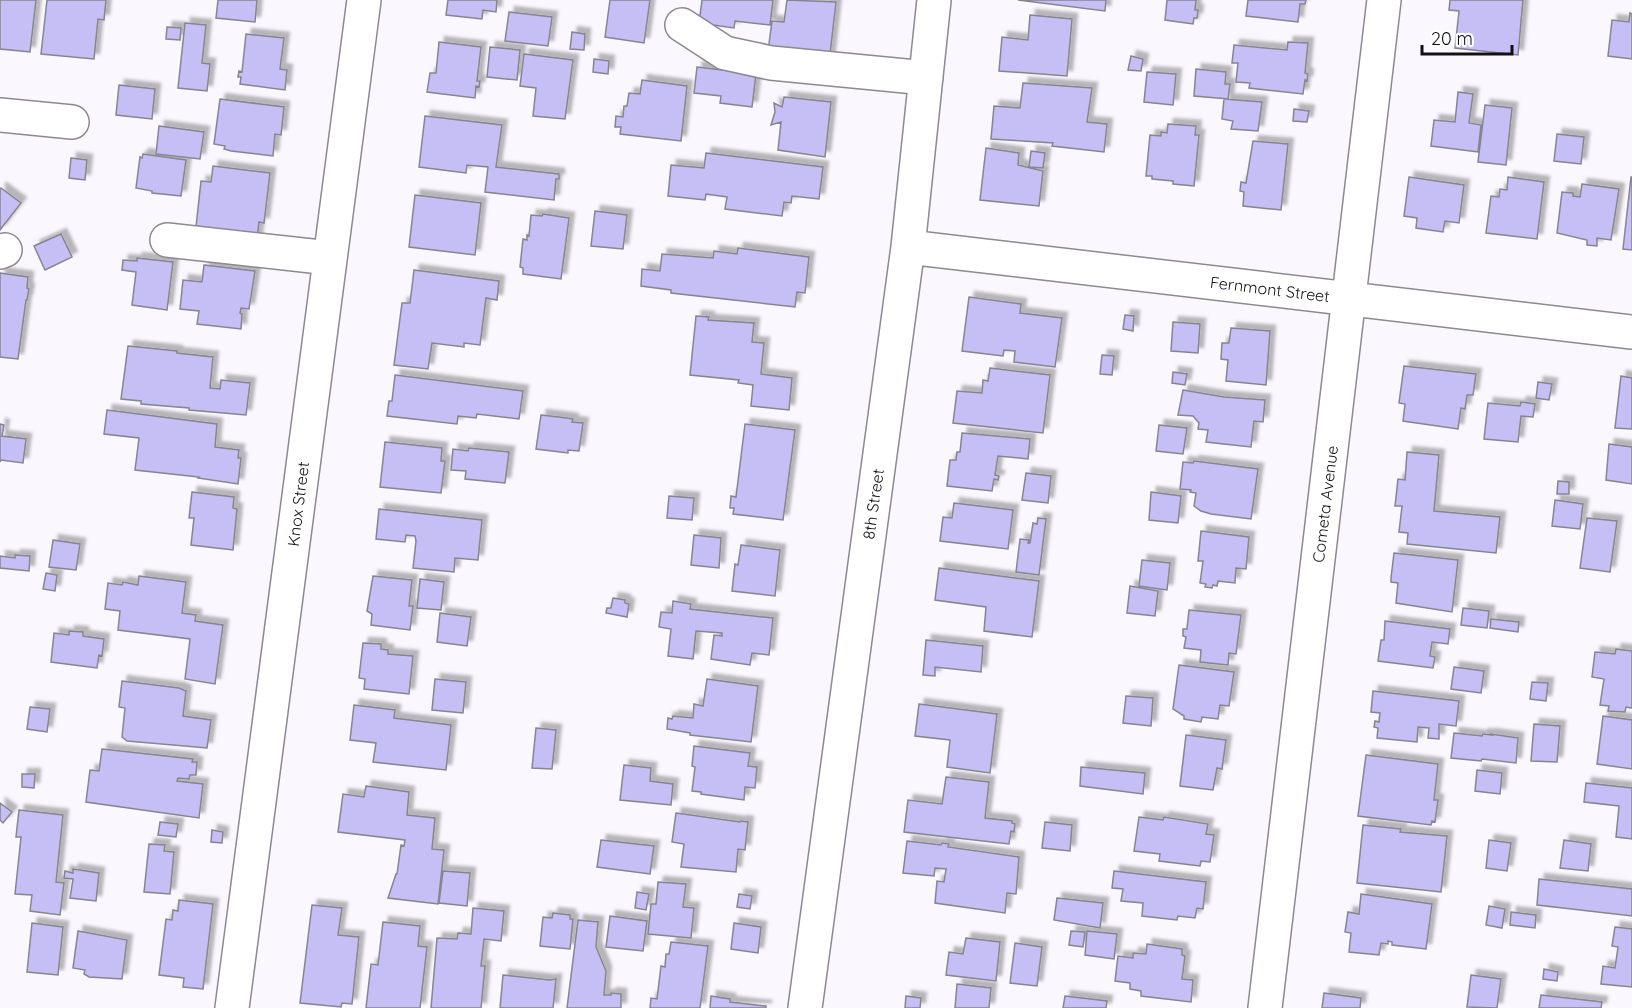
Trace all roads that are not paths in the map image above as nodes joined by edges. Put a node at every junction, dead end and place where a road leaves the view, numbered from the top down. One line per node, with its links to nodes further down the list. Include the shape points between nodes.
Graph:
1 (363, 0): 10 (street, Knox Street)
2 (933, 0): 5 (street, 8th Street)
3 (1384, 0): 11 (street, Cometa Avenue)
4 (682, 25): 5 (street, via 725,53)
5 (926, 78): 9 (street, 8th Street)
6 (0, 115): 7 (street)
7 (72, 123)
8 (167, 240): 10 (street)
9 (908, 247): 11 (street, Fernmont Street); 14 (street, 8th Street)
10 (330, 258): 13 (street, Knox Street)
11 (1349, 298): 12 (street, Fernmont Street); 15 (street, Cometa Avenue)
12 (1632, 332)
13 (232, 1008)
14 (805, 1008)
15 (1265, 1008)

